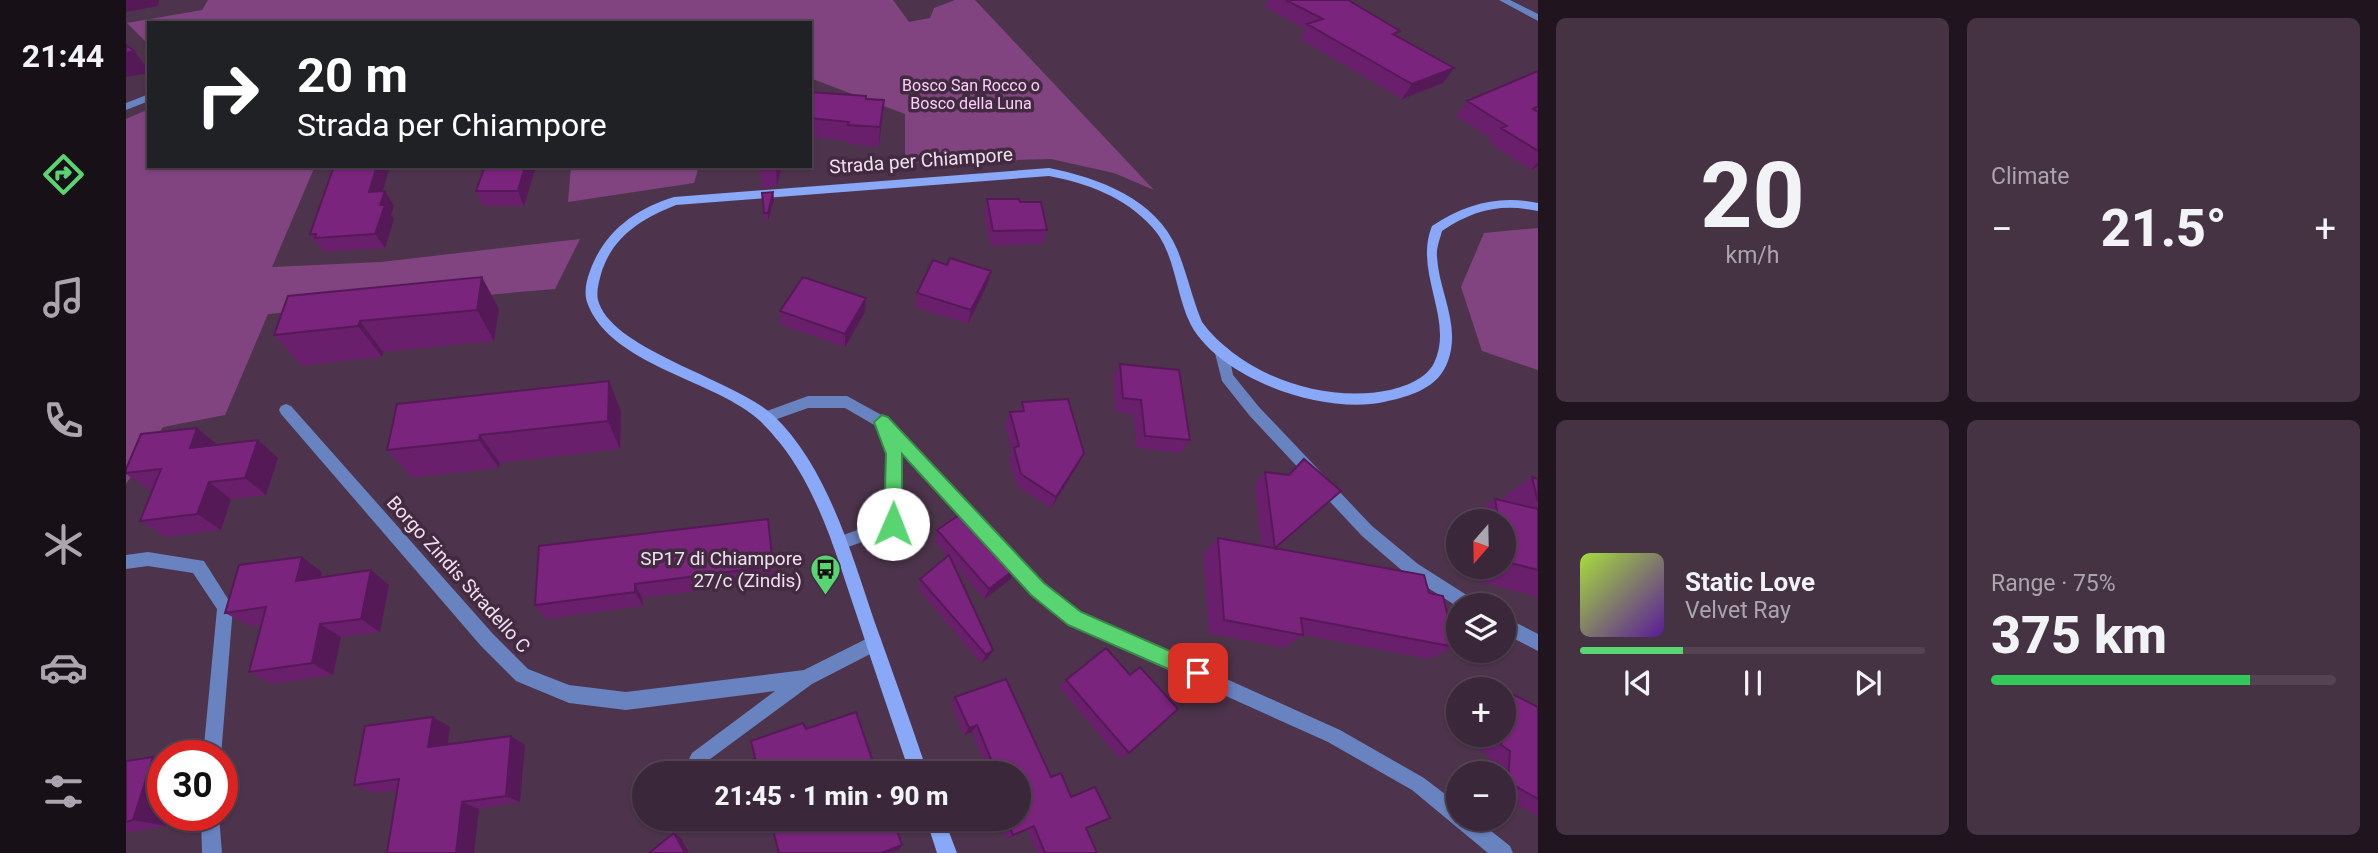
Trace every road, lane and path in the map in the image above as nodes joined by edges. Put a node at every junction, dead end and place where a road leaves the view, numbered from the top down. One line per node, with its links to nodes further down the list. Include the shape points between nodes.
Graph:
1 (1503, 0): 2 (street)
2 (1538, 18)
3 (147, 98): 4 (street)
4 (126, 107)
5 (1538, 207): 6 (street, Strada per Chiampore, via 1495,203 1463,210 1436,229 1431,255 1448,341 1439,368 1416,388 1385,398 1306,393 1259,375)
6 (1221, 349): 8 (street, Strada per Chiampore, via 1203,333 1159,227 1111,189 1079,177 1049,172 674,201 625,226 595,273 592,300 604,325 653,356 734,394); 12 (street, Strada per Chiampore, via 1227,377 1254,411 1367,531)
7 (286, 410): 16 (street, Borgo Zindis Stradello C, via 522,675 569,694 626,701)
8 (766, 417): 9 (street, via 808,402 847,402); 10 (street, Strada per Chiampore, via 807,472)
9 (882, 422): 10 (street, via 894,454 893,524); 20 (street, via 1038,589 1074,619 1334,736 1418,784)
10 (839, 543): 14 (street, Strada per Chiampore)
11 (126, 562): 17 (street, via 148,559 198,566 225,607)
12 (1450, 593)
13 (1516, 631): 15 (street)
14 (874, 643): 16 (street, Borgo Zindis Stradello C); 19 (street, Strada per Chiampore)
15 (1538, 643)
16 (806, 678): 18 (street, Borgo Zindis Stradello C)
17 (213, 740)
18 (698, 759)
19 (915, 761)
20 (1446, 807)
21 (211, 831): 24 (street)
22 (939, 831): 25 (street)
23 (1475, 831): 26 (street)
24 (212, 853)
25 (947, 853)
26 (1503, 853)

